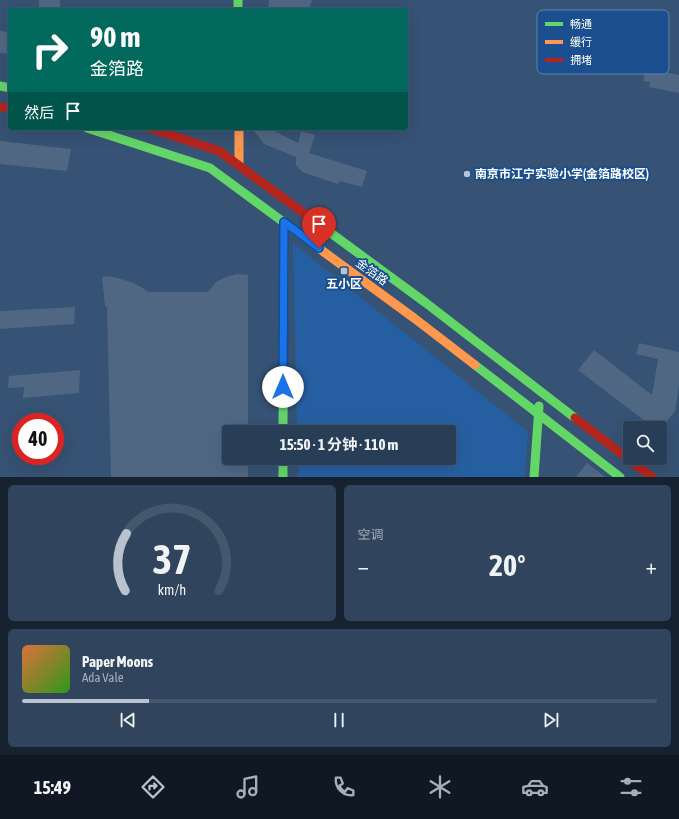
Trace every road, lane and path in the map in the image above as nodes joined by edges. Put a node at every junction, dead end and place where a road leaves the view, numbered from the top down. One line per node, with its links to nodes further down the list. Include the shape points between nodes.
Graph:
1 (93, 130): 5 (main road, 金箔路, via 210,168)
2 (156, 130): 4 (main road, 金箔路, via 219,151)
3 (239, 130): 4 (main road)
4 (239, 165): 6 (main road, 金箔路)
5 (284, 222): 8 (main road, 金箔路); 10 (main road)
6 (541, 391): 7 (main road, 金箔路); 8 (main road)
7 (549, 397): 9 (main road); 16 (main road, 金箔路)
8 (539, 414): 9 (main road, 金箔路); 13 (main road)
9 (547, 421): 14 (main road); 15 (main road, 金箔路)
10 (283, 425)
11 (283, 465): 12 (main road)
12 (283, 477)
13 (534, 477)
14 (543, 477)
15 (620, 477)
16 (652, 477)

